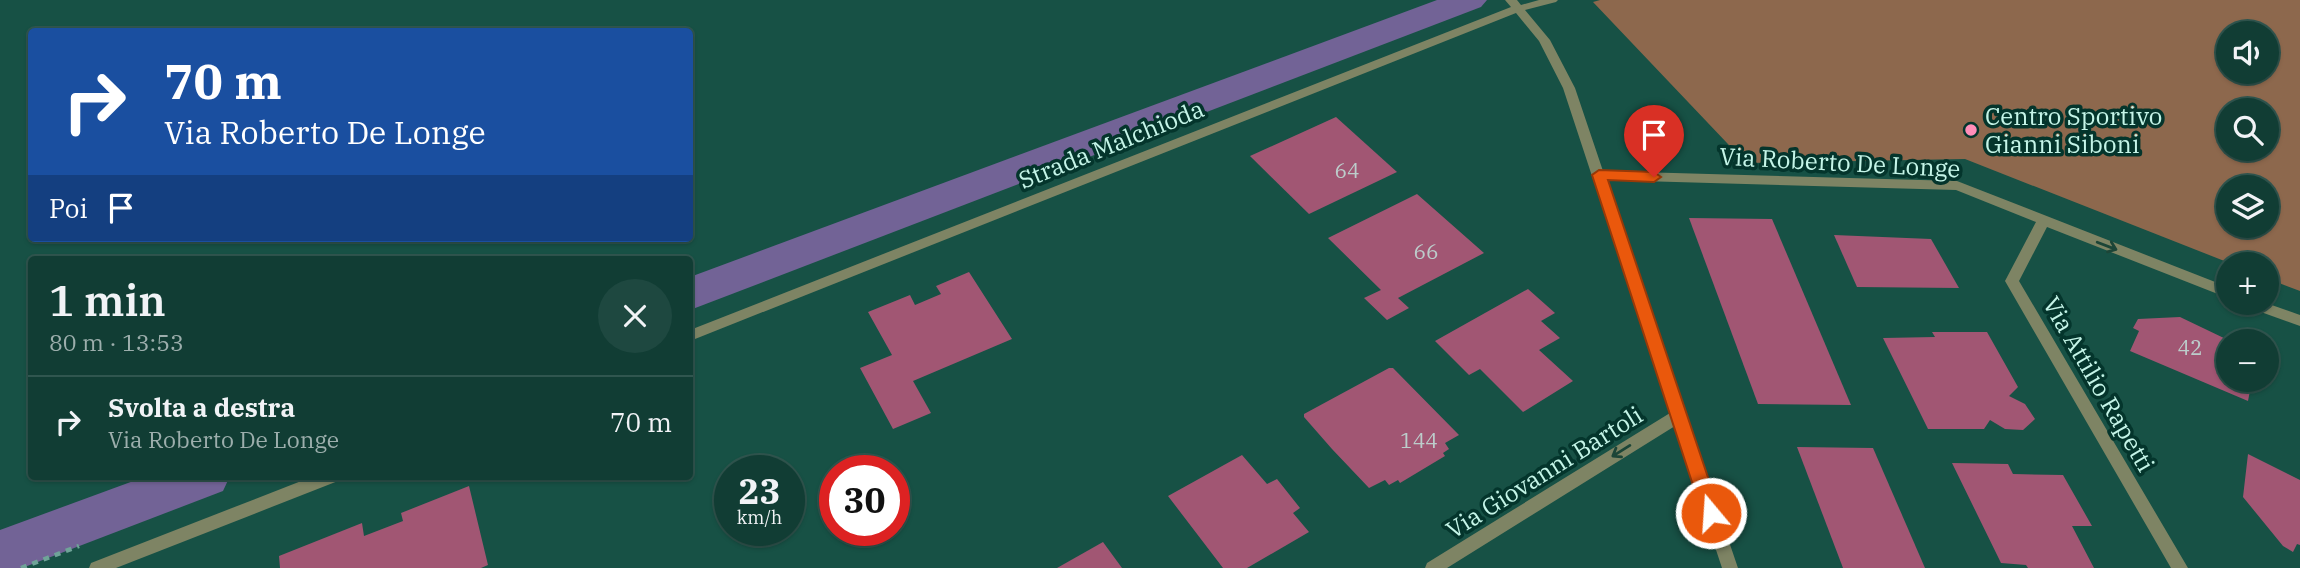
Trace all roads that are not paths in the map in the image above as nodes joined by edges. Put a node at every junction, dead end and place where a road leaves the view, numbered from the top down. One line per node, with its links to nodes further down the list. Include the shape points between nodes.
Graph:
1 (1552, 0): 2 (street, Strada Malchioda)
2 (1514, 4): 3 (street, via 1544,40 1569,88); 8 (street, Strada Malchioda)
3 (1599, 175): 4 (street, Via Roberto De Longe, via 1957,187); 9 (street)
4 (2043, 220): 5 (street, Via Roberto De Longe, one-way to 5); 14 (street, Via Attilio Rapetti, via 2012,281)
5 (2216, 288)
6 (2279, 313): 7 (street)
7 (2300, 321)
8 (693, 335)
9 (1679, 415): 12 (street, Via Giovanni Bartoli, one-way to 12); 13 (street)
10 (322, 480): 11 (street)
11 (97, 568)
12 (1433, 568)
13 (1730, 568)
14 (2180, 568)

